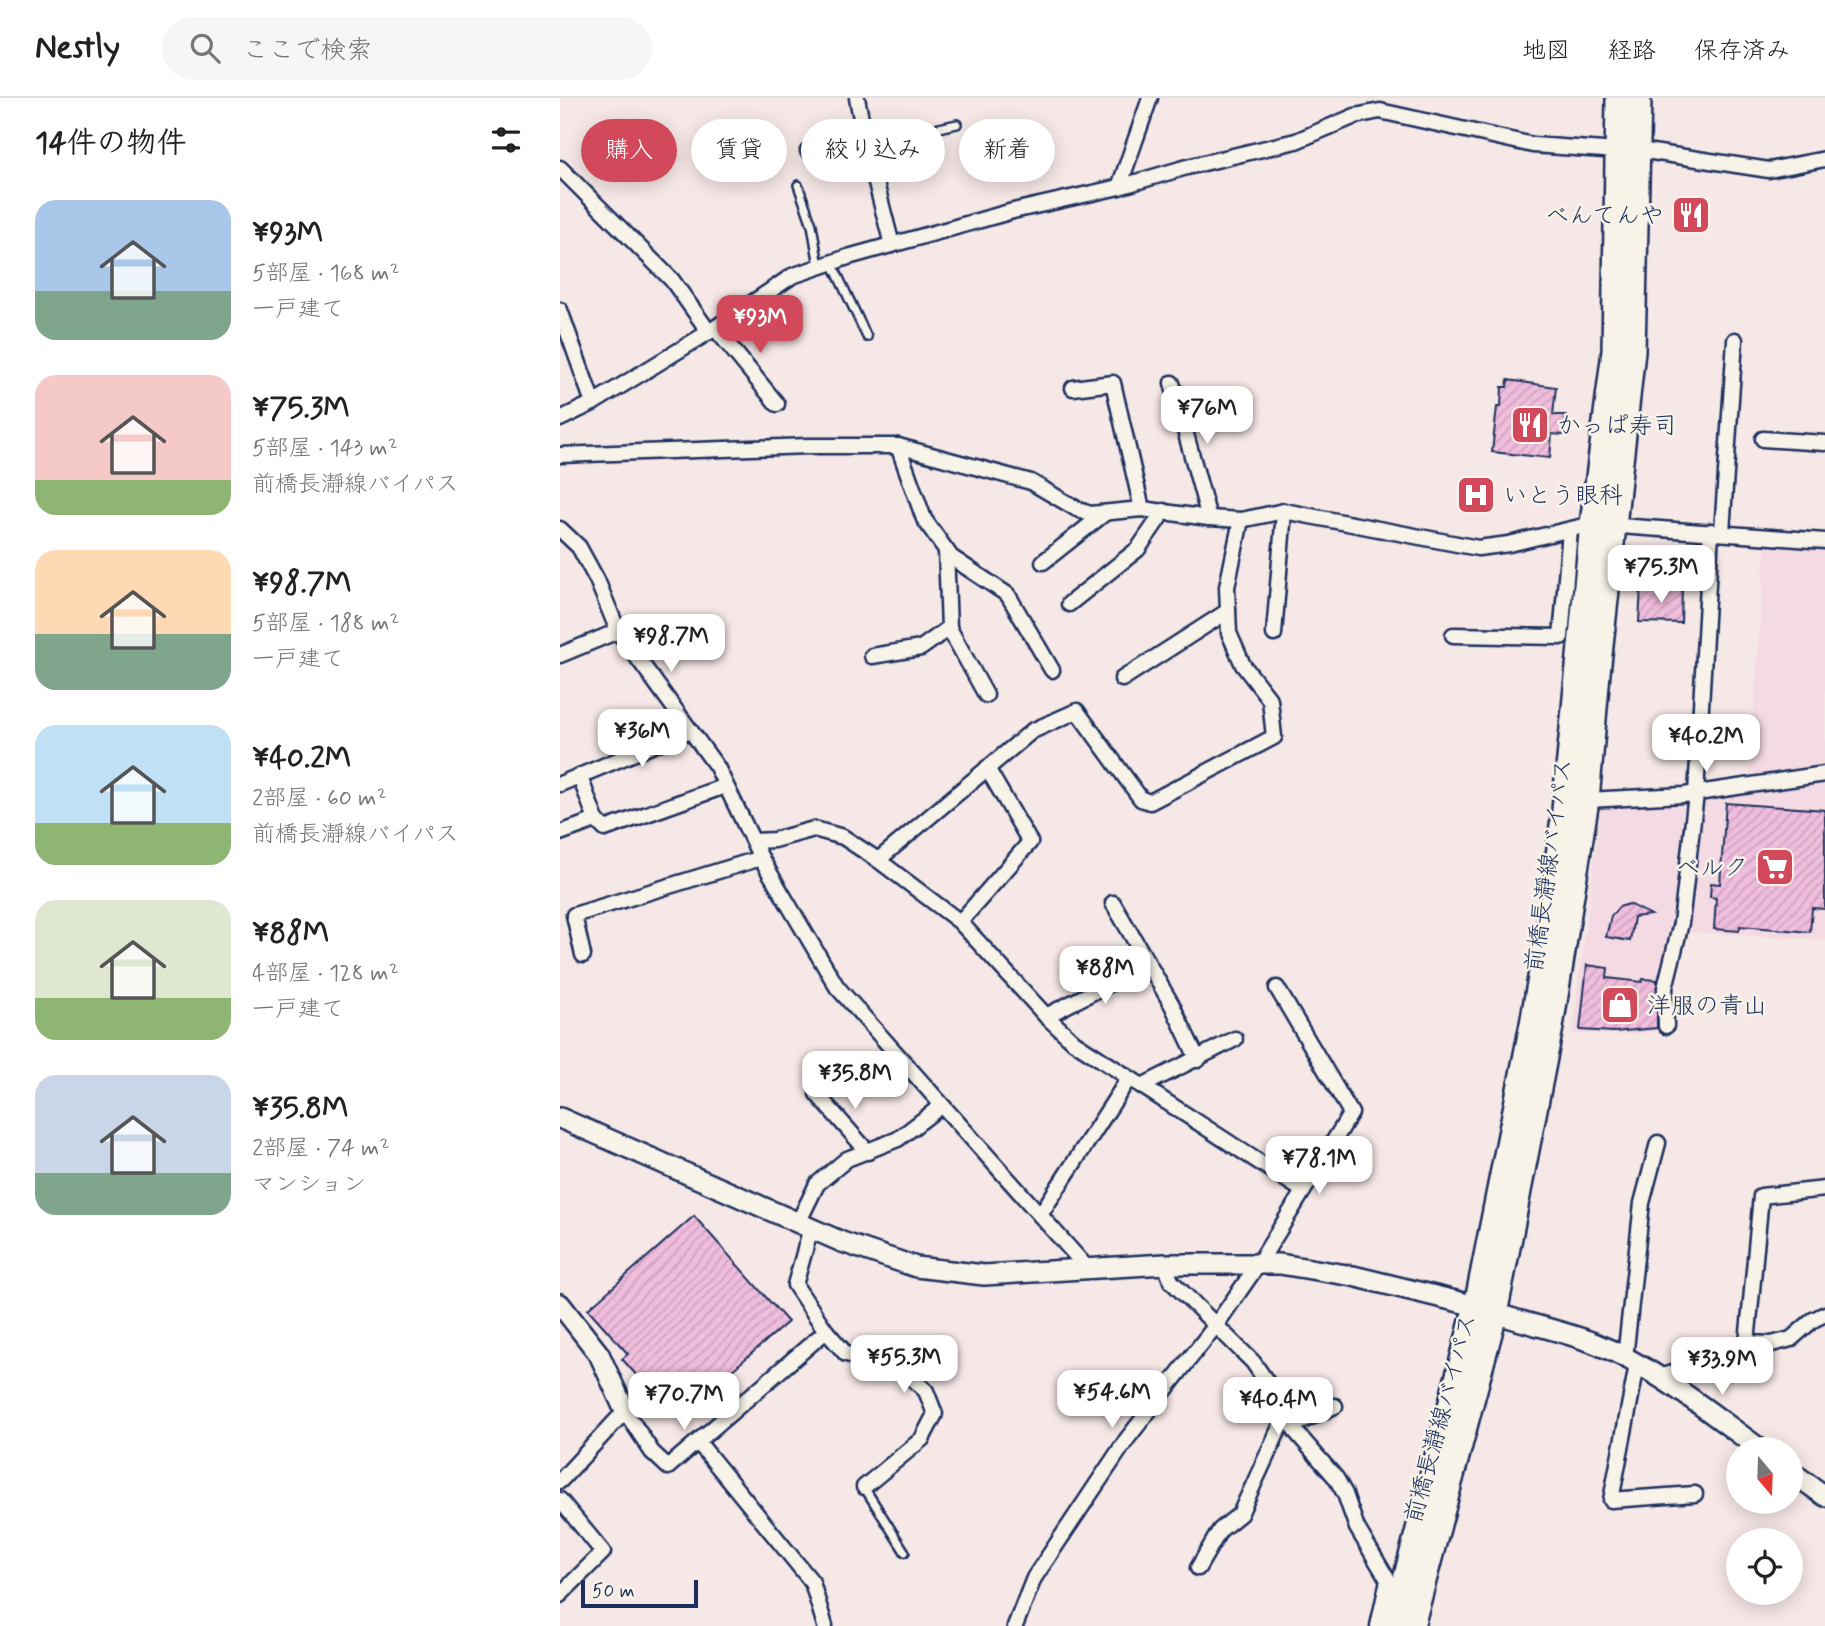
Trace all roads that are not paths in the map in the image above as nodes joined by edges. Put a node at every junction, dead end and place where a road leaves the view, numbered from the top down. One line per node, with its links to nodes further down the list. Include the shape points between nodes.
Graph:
1 (857, 98): 5 (street)
2 (1150, 98): 13 (street)
3 (1618, 98): 8 (main road, 前橋長瀞線バイパス)
4 (1639, 98): 8 (main road, 前橋長瀞線バイパス)
5 (861, 119)
6 (957, 124): 7 (lane)
7 (945, 127)
8 (1629, 150): 9 (street, via 1769,170); 13 (street, via 1533,145 1380,111 1355,116 1296,141); 35 (main road, 前橋長瀞線バイパス, via 1633,351)
9 (1825, 159)
10 (560, 168): 17 (street, via 673,280)
11 (876, 182): 14 (street)
12 (798, 185): 15 (lane)
13 (1119, 187): 14 (street)
14 (892, 245): 15 (street)
15 (825, 265): 17 (street, via 792,276); 18 (lane)
16 (561, 313): 22 (street)
17 (712, 330): 22 (street); 23 (street)
18 (867, 337)
19 (1735, 340): 37 (street)
20 (1172, 383): 33 (street)
21 (1073, 388): 29 (street, via 1113,383)
22 (593, 403): 24 (street)
23 (777, 404)
24 (560, 419)
25 (1763, 439): 26 (street)
26 (1825, 443)
27 (898, 446): 28 (street); 31 (street, via 1031,482 1090,514); 39 (street, via 924,519)
28 (560, 455)
29 (1142, 509): 31 (street); 32 (street)
30 (1284, 511): 34 (street); 35 (street, via 1478,548); 45 (street)
31 (1106, 512): 40 (street)
32 (1164, 512): 33 (street); 41 (street, via 1138,550)
33 (1209, 518): 34 (street)
34 (1241, 520): 42 (street, via 1227,587)
35 (1592, 526): 37 (street); 46 (street, via 1561,637); 59 (main road, 前橋長瀞線バイパス); 89 (main road, 前橋長瀞線バイパス, via 1548,932)
36 (560, 528): 44 (street, via 579,547)
37 (1716, 532): 38 (street); 58 (street)
38 (1825, 541)
39 (946, 550): 43 (street); 49 (street, via 1008,595)
40 (1043, 562)
41 (1069, 604)
42 (1228, 611): 50 (street); 53 (street, via 1229,633 1243,665 1270,700 1274,737 1150,802 1141,799 1077,711 1032,731)
43 (949, 628): 48 (street, via 921,648); 51 (street)
44 (618, 631): 47 (street); 52 (street)
45 (1274, 634)
46 (1453, 635)
47 (560, 655)
48 (872, 656)
49 (1052, 670)
50 (1122, 679)
51 (986, 695)
52 (690, 730): 55 (street); 57 (street)
53 (987, 768): 64 (street); 66 (street, via 1030,842)
54 (1825, 774): 58 (street)
55 (580, 777): 56 (street); 60 (street)
56 (560, 784)
57 (725, 786): 60 (street, via 605,829); 62 (street)
58 (1696, 794): 59 (street); 71 (street, via 1681,923 1665,988)
59 (1587, 800): 89 (main road, 前橋長瀞線バイパス, via 1551,1027)
60 (596, 820): 61 (street)
61 (560, 833)
62 (754, 841): 63 (street); 64 (street, via 814,829 843,837)
63 (761, 858): 67 (street, via 574,915); 77 (street, via 837,987)
64 (878, 860): 66 (street)
65 (1113, 903): 68 (street)
66 (960, 922): 70 (street)
67 (583, 955)
68 (1147, 964): 70 (street); 73 (street)
69 (1278, 988): 82 (street, via 1351,1112)
70 (1046, 1016): 74 (street, via 1074,1042)
71 (1667, 1026)
72 (1235, 1039): 73 (street)
73 (1198, 1060): 75 (street)
74 (1129, 1077): 75 (street); 83 (street)
75 (1142, 1086): 82 (street)
76 (817, 1094): 80 (street)
77 (941, 1106): 80 (street, via 898,1139); 83 (street)
78 (560, 1118): 84 (street)
79 (1658, 1143): 94 (street, via 1642,1203)
80 (868, 1152): 84 (street, via 847,1159 817,1184)
81 (1825, 1189): 93 (street, via 1761,1196)
82 (1302, 1190): 85 (street)
83 (1040, 1215): 87 (street)
84 (805, 1226): 87 (street, via 916,1267 984,1275); 92 (street, via 795,1284)
85 (1259, 1263): 86 (street); 89 (street, via 1353,1276); 91 (street)
86 (1165, 1264): 87 (street); 91 (street, via 1171,1281)
87 (1088, 1269)
88 (560, 1304): 97 (street, via 599,1354)
89 (1486, 1310): 94 (street, via 1594,1343); 113 (main road, 前橋長瀞線バイパス); 114 (main road, 前橋長瀞線バイパス)
90 (1825, 1314): 93 (street, via 1791,1339)
91 (1216, 1325): 98 (street, via 1253,1362); 111 (street, via 1127,1438 1034,1578)
92 (825, 1331): 100 (street); 103 (street, via 846,1354 900,1367 926,1391 935,1414 922,1439)
93 (1747, 1343): 95 (street)
94 (1631, 1362): 95 (street); 104 (street, via 1611,1500)
95 (1661, 1377): 99 (street)
96 (1335, 1406): 98 (street)
97 (625, 1411): 100 (street, via 652,1452 668,1467); 102 (street)
98 (1289, 1420): 108 (street, via 1240,1514 1220,1530); 112 (street, via 1336,1478 1357,1528 1388,1580)
99 (1744, 1437)
100 (698, 1442): 110 (street, via 812,1582)
101 (1803, 1480): 105 (street)
102 (560, 1481)
103 (864, 1487): 107 (lane)
104 (1695, 1494)
105 (1825, 1496)
106 (560, 1500): 109 (street, via 603,1552)
107 (905, 1552)
108 (1198, 1568)
109 (560, 1595)
110 (825, 1626)
111 (1015, 1626)
112 (1378, 1626)
113 (1393, 1626)
114 (1412, 1626)

